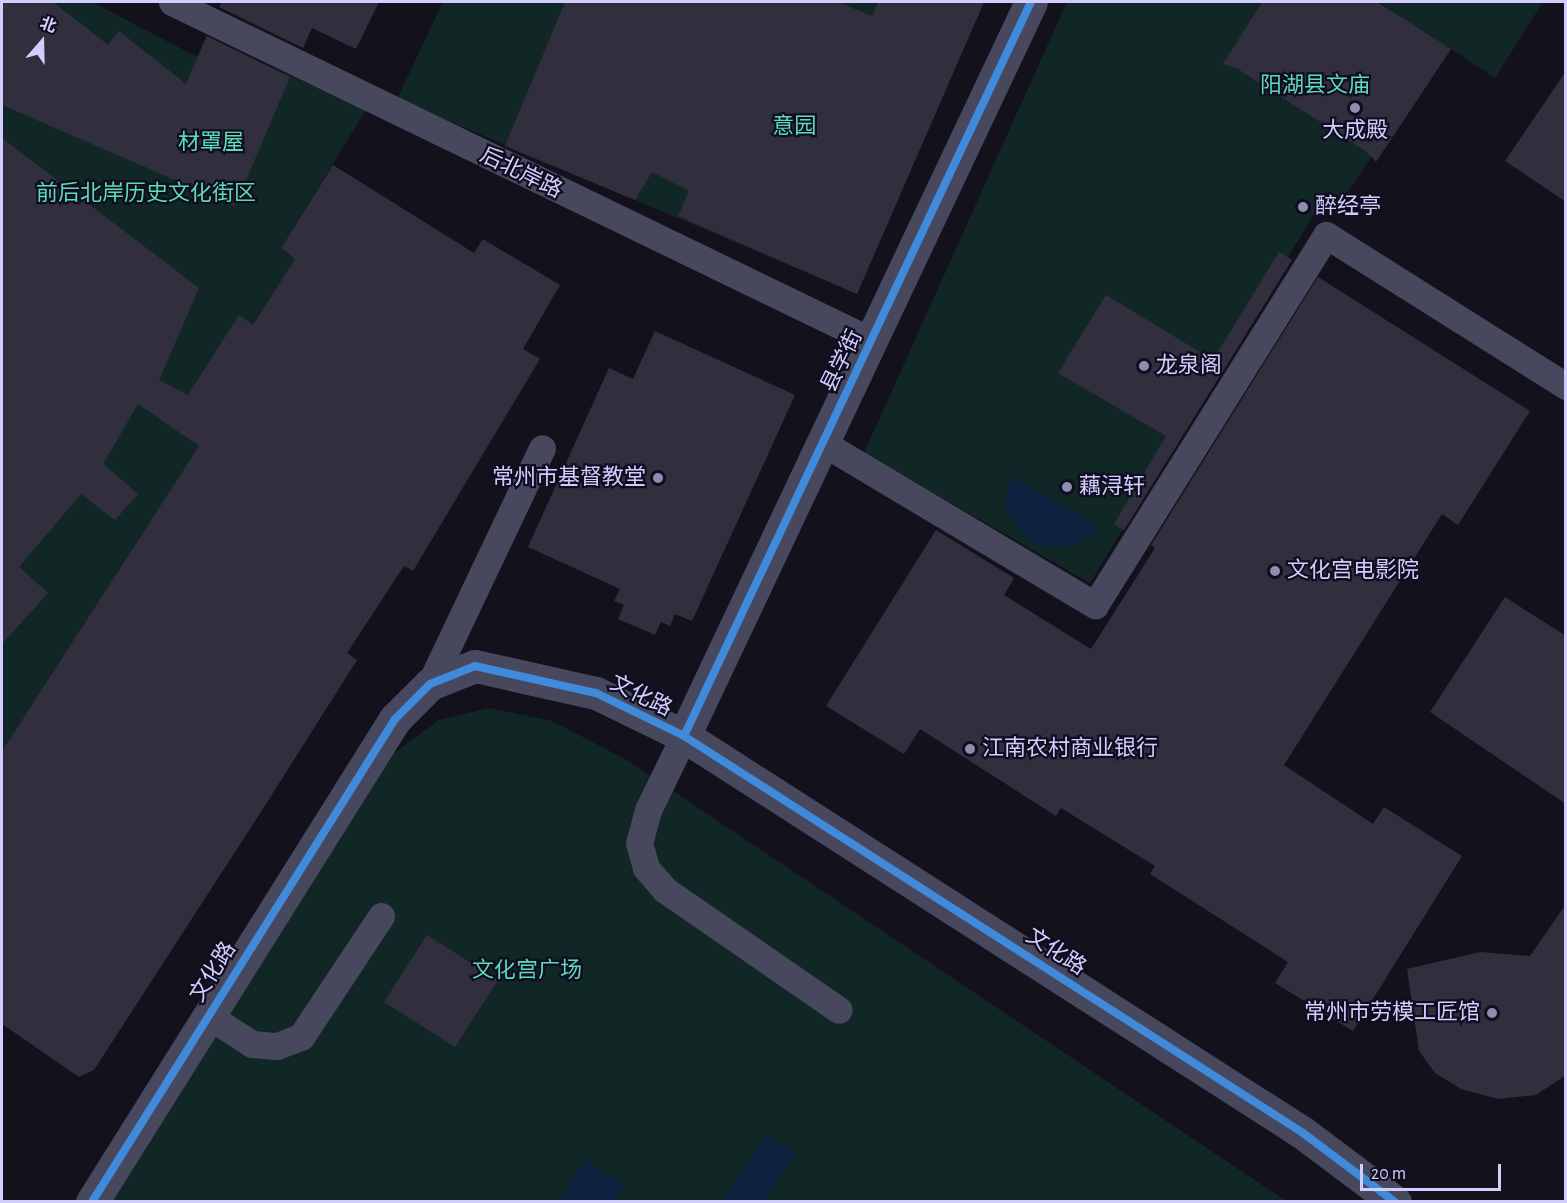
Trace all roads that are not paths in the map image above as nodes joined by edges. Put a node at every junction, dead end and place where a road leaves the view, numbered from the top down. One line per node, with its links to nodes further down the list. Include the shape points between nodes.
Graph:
1 (172, 2): 3 (lane, 后北岸路)
2 (1031, 2): 3 (street, 县学街)
3 (872, 341): 5 (street, 县学街)
4 (1566, 386): 5 (lane, via 1326,235 1095,605)
5 (823, 443): 8 (street, 县学街)
6 (542, 448): 7 (lane)
7 (430, 684): 8 (street, 文化路, via 475,666 596,693); 11 (street, 文化路, via 395,719)
8 (684, 736): 10 (lane, via 648,810 639,843 646,868 665,890); 13 (street, 文化路, via 1294,1127)
9 (381, 916): 11 (lane, via 301,1037 278,1046 252,1044)
10 (839, 1010)
11 (207, 1015): 12 (street, 文化路)
12 (92, 1202)
13 (1395, 1202)

